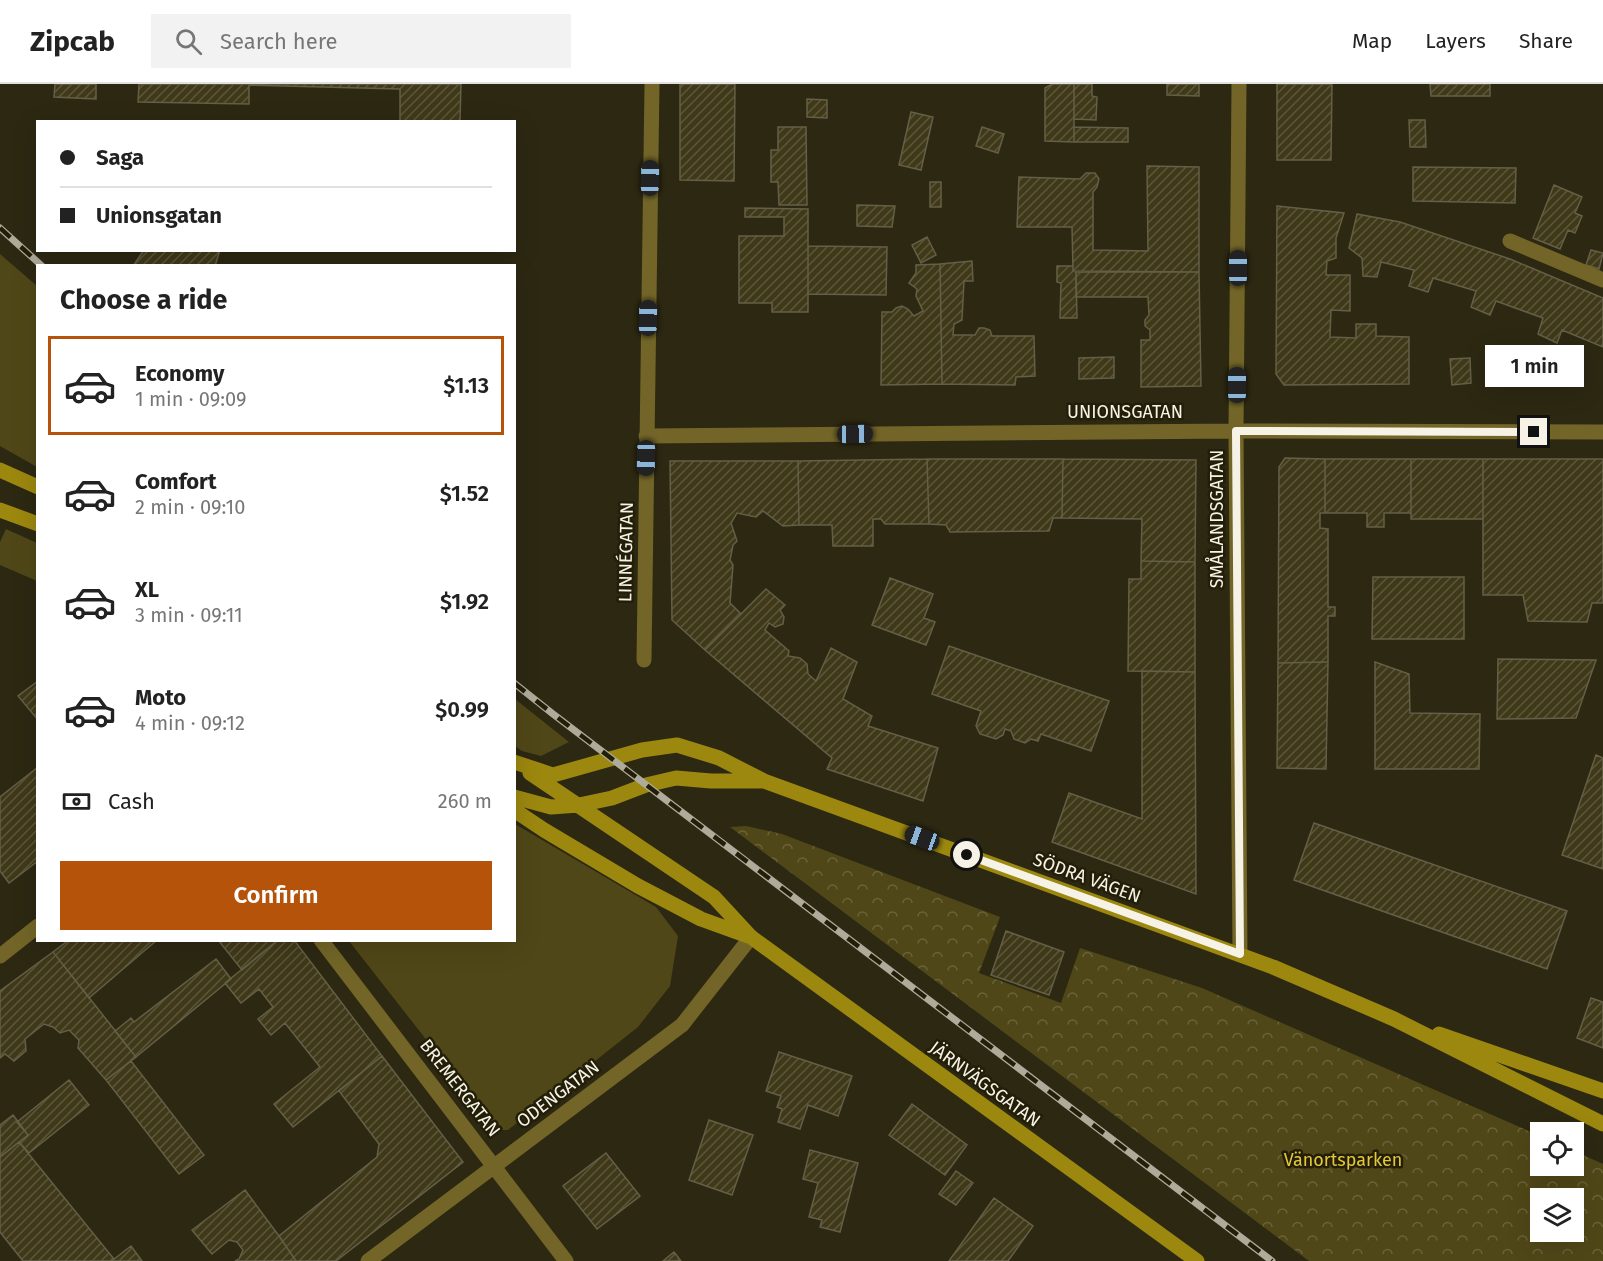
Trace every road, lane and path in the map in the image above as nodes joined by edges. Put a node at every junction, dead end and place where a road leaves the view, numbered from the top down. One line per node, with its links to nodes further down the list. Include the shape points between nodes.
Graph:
1 (652, 84): 7 (street, LINNÉGATAN)
2 (1239, 84): 5 (street, SMÅLANDSGATAN)
3 (1510, 241): 4 (street)
4 (1603, 280)
5 (1236, 431): 6 (street, UNIONSGATAN); 7 (street, UNIONSGATAN); 21 (street, SMÅLANDSGATAN)
6 (1603, 432)
7 (646, 436): 12 (street, LINNÉGATAN)
8 (0, 470): 9 (street)
9 (36, 486)
10 (0, 510): 11 (street)
11 (36, 523)
12 (644, 660)
13 (516, 763): 14 (street, SÖDRA VÄGEN, via 552,775 642,750 677,745 719,758); 16 (street, JÄRNVÄGSGATAN)
14 (764, 781): 16 (street, SÖDRA VÄGEN, via 676,778); 21 (street, SÖDRA VÄGEN)
15 (516, 798): 16 (street, SÖDRA VÄGEN, via 551,807)
16 (579, 805): 19 (street, JÄRNVÄGSGATAN, via 714,897)
17 (516, 811): 19 (street, JÄRNVÄGSGATAN, via 638,886 701,919)
18 (36, 928): 22 (street)
19 (751, 937): 26 (street, ODENGATAN, via 682,1025); 29 (street, JÄRNVÄGSGATAN)
20 (323, 942): 26 (street, BREMERGATAN)
21 (1240, 954): 23 (street, SÖDRA VÄGEN)
22 (0, 956)
23 (1394, 1019): 24 (street, SÖDRA VÄGEN); 25 (street, SÖDRA VÄGEN)
24 (1603, 1091)
25 (1603, 1124)
26 (495, 1166): 27 (street, ODENGATAN); 28 (street, BREMERGATAN)
27 (368, 1261)
28 (566, 1261)
29 (1197, 1261)

